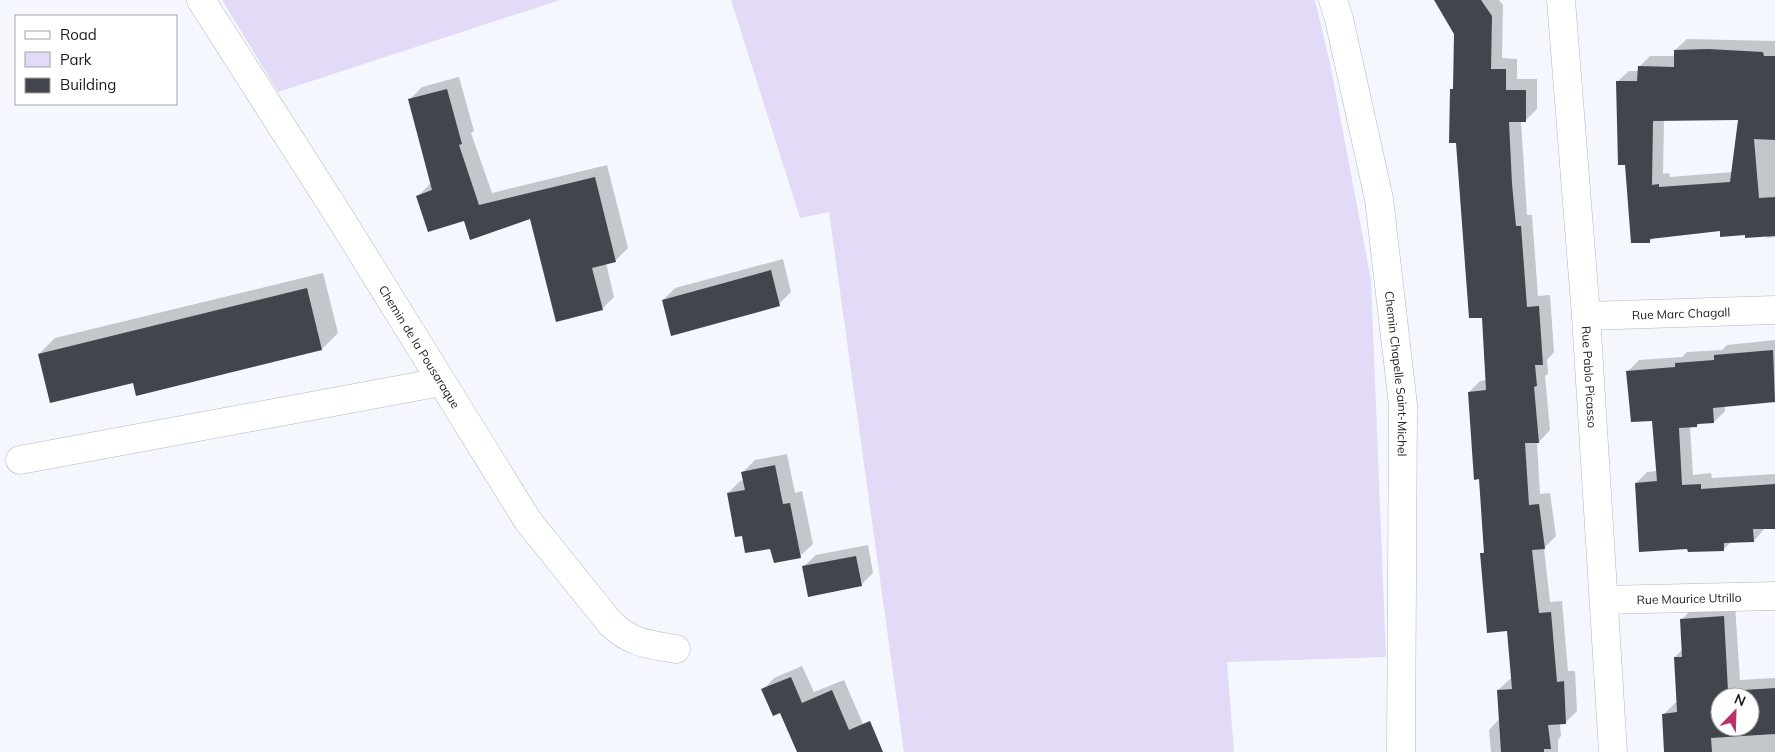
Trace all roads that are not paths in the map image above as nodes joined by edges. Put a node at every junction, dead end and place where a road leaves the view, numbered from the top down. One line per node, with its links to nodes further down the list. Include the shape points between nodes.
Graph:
1 (201, 0): 6 (street, Chemin de la Pousaraque)
2 (1333, 0): 11 (street, Chemin Chapelle Saint-Michel, via 1379,199 1403,405)
3 (1561, 0): 5 (street, Rue Pablo Picasso)
4 (1775, 310): 5 (street, Rue Marc Chagall)
5 (1586, 316): 9 (street, Rue Pablo Picasso)
6 (441, 382): 7 (street); 10 (street, Chemin de la Pousaraque, via 528,521 611,624 623,635 641,643)
7 (20, 460)
8 (1775, 596): 9 (street, Rue Maurice Utrillo)
9 (1604, 600): 12 (street, Rue Pablo Picasso)
10 (676, 649)
11 (1401, 752)
12 (1613, 752)

